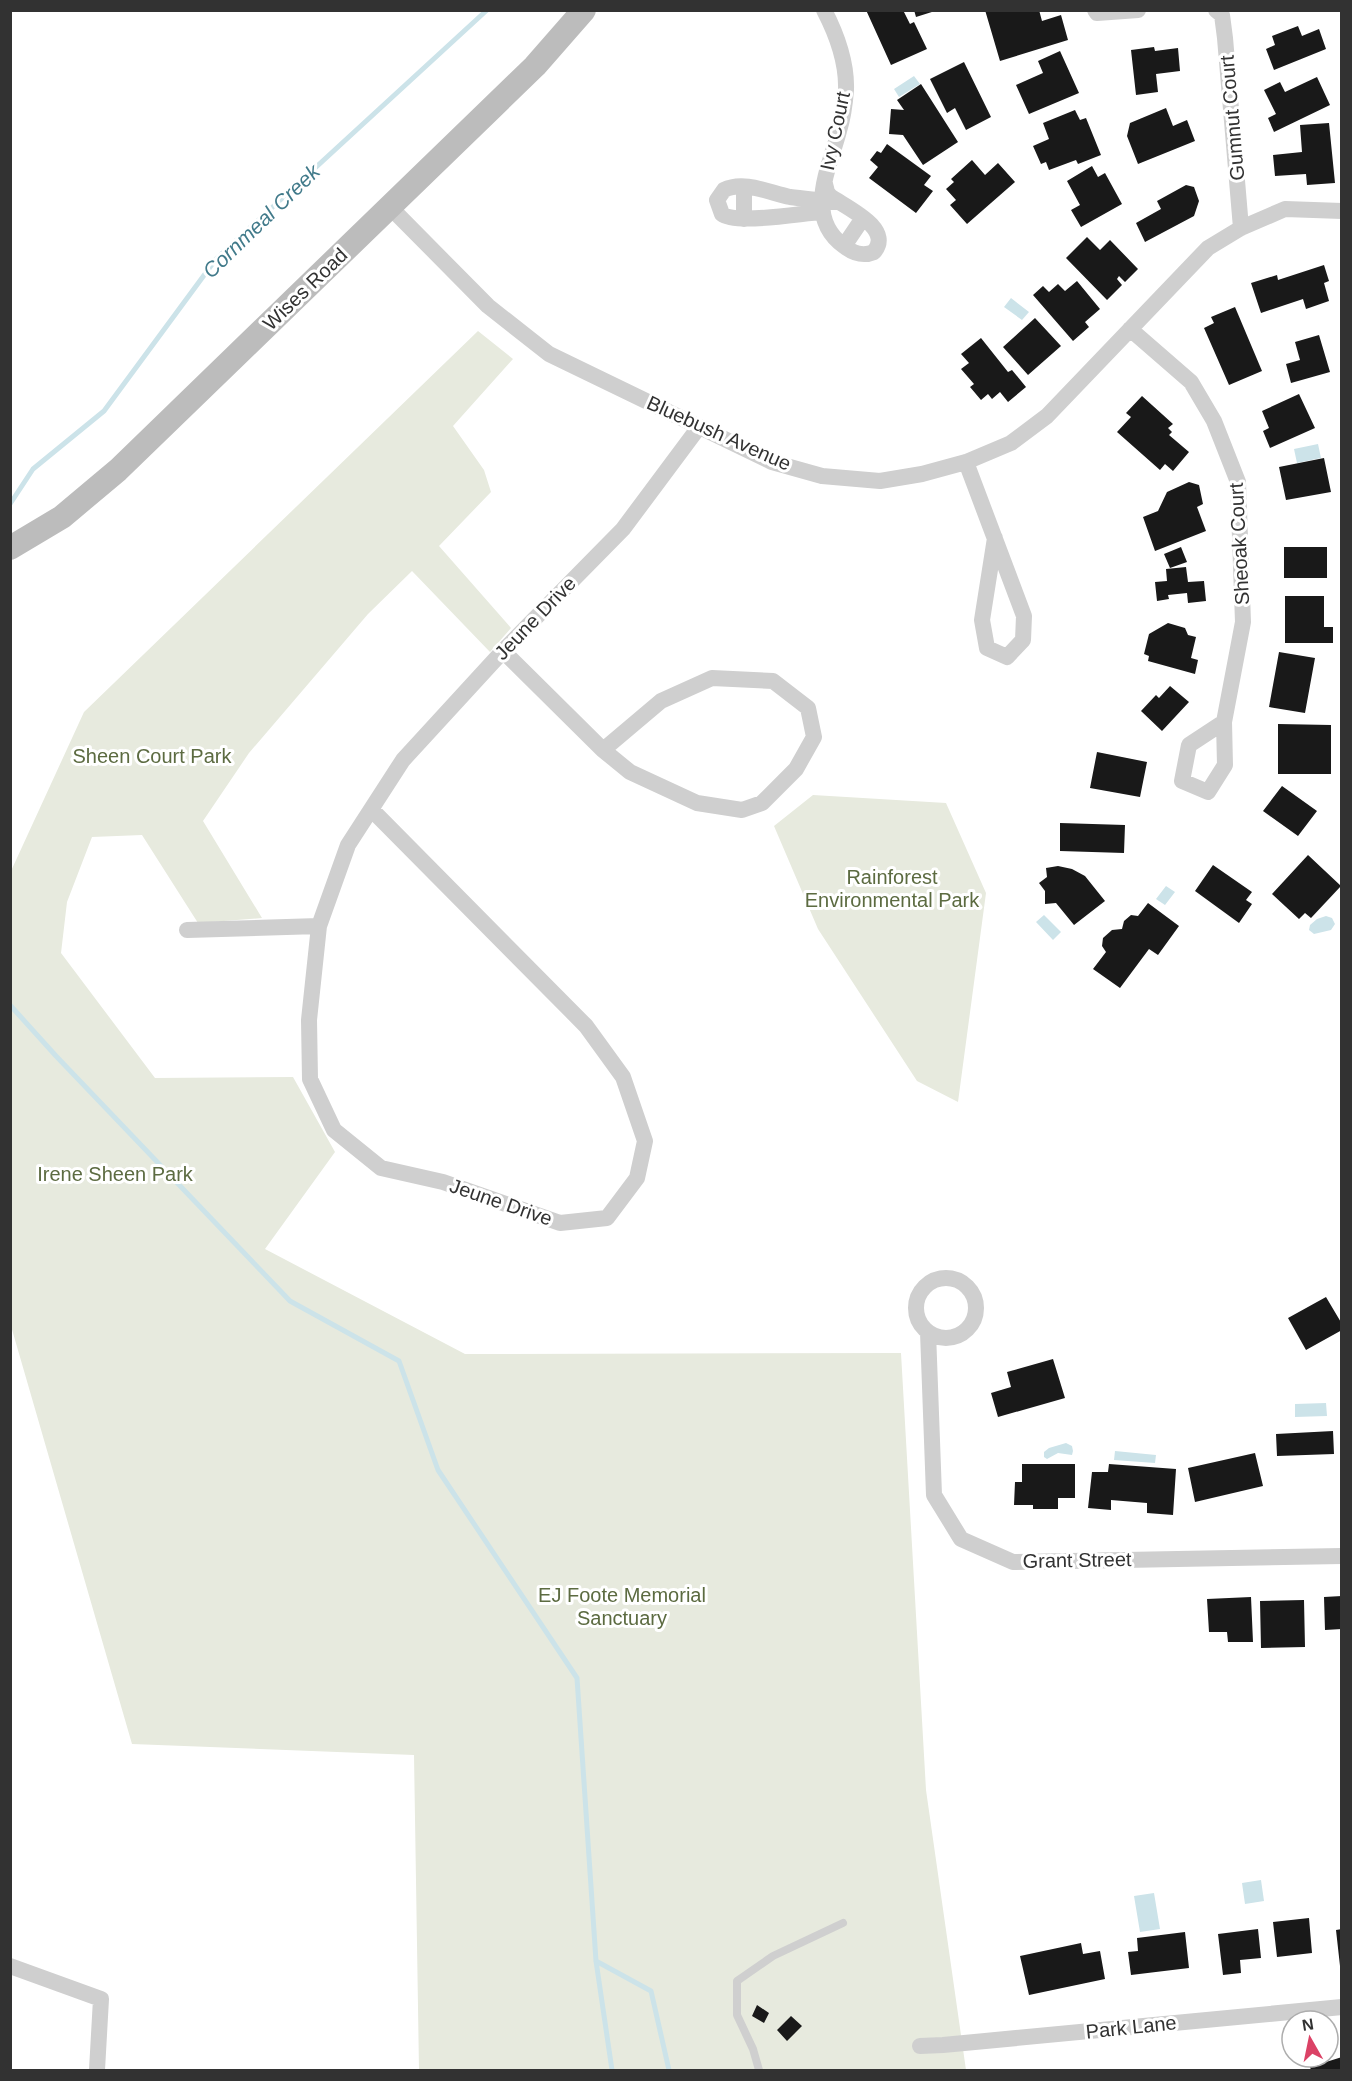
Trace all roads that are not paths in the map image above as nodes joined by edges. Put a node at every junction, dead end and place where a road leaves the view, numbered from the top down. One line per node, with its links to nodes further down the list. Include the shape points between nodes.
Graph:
1 (584, 10): 10 (street, Wises Road, via 535,66)
2 (824, 10): 6 (street, Ivy Court, via 839,42 846,89 841,126)
3 (1095, 10): 4 (street)
4 (1138, 10)
5 (1216, 10): 14 (street, Gumnut Court, via 1222,15 1225,38)
6 (825, 184): 8 (street, Ivy Court, via 829,194); 9 (street, Ivy Court)
7 (744, 187): 9 (street); 13 (street); 13 (street, via 725,189 717,200 724,216)
8 (840, 203): 9 (street); 12 (street, Ivy Court)
9 (822, 206): 13 (street); 15 (street, via 828,229)
10 (390, 207): 17 (street, Bluebush Avenue, via 488,306 549,354); 20 (street, Wises Road, via 118,470 62,517)
11 (1341, 211): 14 (street, Bluebush Avenue, via 1285,209)
12 (862, 218): 15 (street); 15 (street, Ivy Court, via 875,229 877,249 864,255)
13 (744, 219)
14 (1240, 228): 16 (street, Bluebush Avenue, via 1208,248)
15 (844, 246)
16 (1130, 330): 18 (street, Bluebush Avenue, via 1047,416 1011,443); 22 (street, Sheoak Court, via 1191,382 1214,421 1238,482 1243,622)
17 (699, 427): 18 (street, Bluebush Avenue, via 772,462 822,476 880,481); 21 (street, Jeune Drive, via 622,529)
18 (966, 462): 19 (street)
19 (995, 538): 19 (street, via 1024,616 1023,640 1007,657 987,648 982,620)
20 (10, 548)
21 (503, 651): 23 (street); 24 (street, Jeune Drive, via 403,760)
22 (1224, 722)
23 (603, 750): 23 (street, via 661,701 711,678 773,681 808,708 814,737 796,769 762,803 742,810 698,803 630,772)
24 (372, 810): 25 (street, Jeune Drive, via 348,845); 25 (street, Jeune Drive, via 586,1026 623,1077 645,1141 636,1178 607,1218 560,1223 443,1182 381,1168 334,1130 310,1079 309,1020)
25 (319, 926): 26 (street)
26 (187, 930)
27 (927, 1332): 28 (street, Grant Street, via 934,1495 961,1539 1013,1562)
28 (1341, 1556)
29 (843, 1923): 34 (lane, via 773,1956 737,1981 737,2015)
30 (10, 1965): 33 (street, via 101,1999)
31 (1341, 2007): 32 (street, Park Lane)
32 (920, 2046)
33 (98, 2070)
34 (759, 2070)

